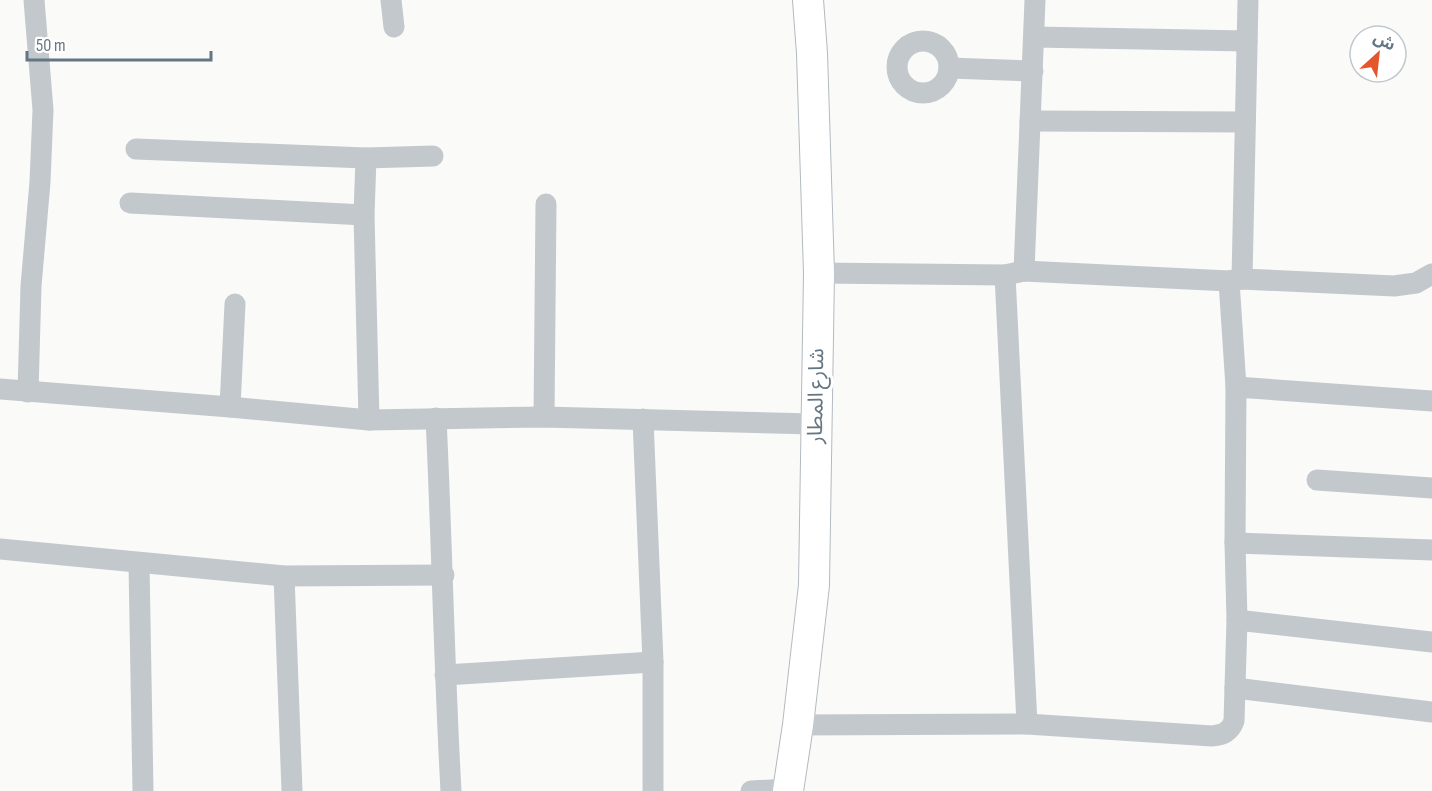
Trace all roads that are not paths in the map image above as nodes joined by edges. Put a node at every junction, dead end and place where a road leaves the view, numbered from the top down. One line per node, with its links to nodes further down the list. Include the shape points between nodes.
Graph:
1 (34, 0): 26 (street, via 43,110)
2 (391, 0): 6 (street)
3 (808, 0): 19 (street, شارع المطار)
4 (1035, 0): 7 (street)
5 (1248, 0): 8 (street)
6 (394, 27)
7 (1034, 37): 8 (street); 10 (street)
8 (1247, 41): 12 (street)
9 (950, 68): 10 (street)
10 (1033, 71): 11 (street)
11 (1030, 121): 12 (street); 20 (street)
12 (1245, 122): 22 (street)
13 (136, 149): 15 (street)
14 (433, 156): 15 (street)
15 (366, 158): 18 (street)
16 (130, 203): 18 (street)
17 (546, 204): 29 (street)
18 (364, 215): 32 (street)
19 (819, 273): 20 (street); 33 (street, شارع المطار)
20 (1014, 273): 22 (street); 48 (street)
21 (1432, 275): 22 (street, via 1416,283 1394,286)
22 (1236, 280): 24 (street)
23 (235, 304): 28 (street)
24 (1236, 387): 27 (street); 36 (street)
25 (0, 389): 26 (street)
26 (28, 392): 28 (street)
27 (1432, 401)
28 (230, 407): 32 (street)
29 (544, 417): 30 (street); 31 (street)
30 (436, 418): 32 (street); 40 (street)
31 (643, 419): 33 (street); 44 (street)
32 (369, 420)
33 (815, 424): 49 (street, شارع المطار, via 814,585)
34 (1317, 480): 35 (street)
35 (1432, 488)
36 (1235, 543): 38 (street); 42 (street)
37 (0, 549): 39 (street)
38 (1432, 550)
39 (139, 564): 41 (street); 51 (street)
40 (444, 575): 41 (street); 45 (street)
41 (284, 576): 52 (street)
42 (1237, 620): 43 (street); 46 (street)
43 (1432, 642)
44 (653, 663): 45 (street); 54 (street)
45 (445, 675): 53 (street)
46 (1235, 688): 47 (street); 48 (street, via 1234,721 1222,735)
47 (1432, 712)
48 (1027, 724): 49 (street)
49 (798, 725): 50 (street, شارع المطار)
50 (788, 790): 55 (street)
51 (143, 791)
52 (292, 791)
53 (451, 791)
54 (653, 791)
55 (751, 791)

